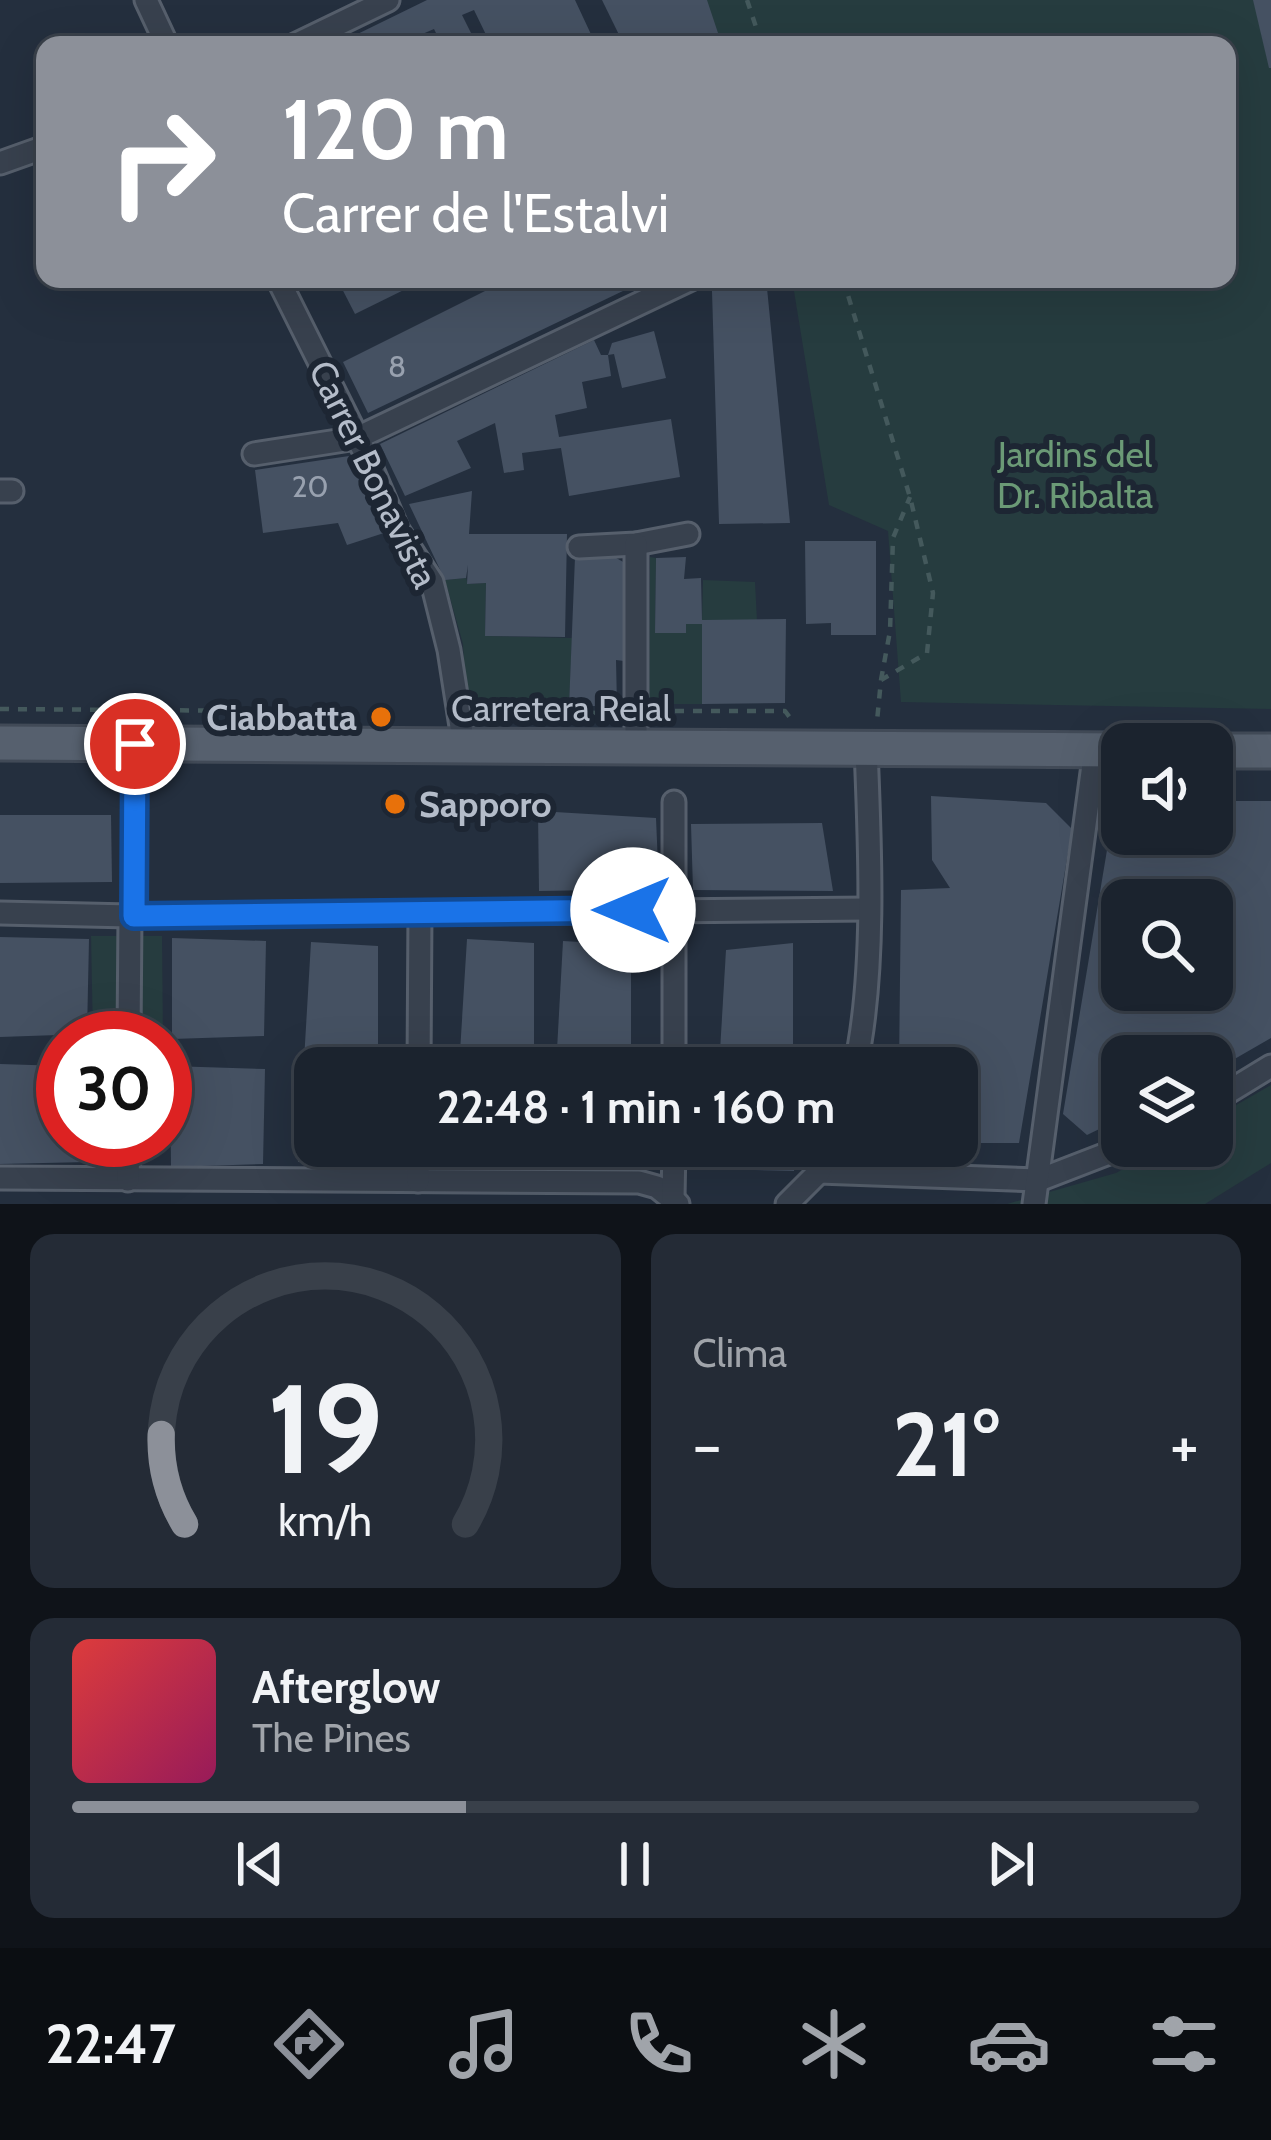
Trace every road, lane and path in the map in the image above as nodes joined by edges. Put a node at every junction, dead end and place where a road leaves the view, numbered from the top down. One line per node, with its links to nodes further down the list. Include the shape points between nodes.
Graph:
1 (146, 0): 4 (street)
2 (388, 0): 5 (street)
3 (747, 0): 6 (path)
4 (163, 36)
5 (314, 36)
6 (759, 36)
7 (36, 150): 8 (street)
8 (0, 163)
9 (282, 288): 12 (street, Carrer Bonavista)
10 (672, 288): 12 (street)
11 (846, 288): 14 (path)
12 (357, 438): 13 (street); 22 (street, Carrer Bonavista, via 398,530 432,582)
13 (254, 454)
14 (910, 497): 18 (path, via 893,538); 18 (path, via 933,593 927,652)
15 (688, 535): 16 (street)
16 (636, 544): 17 (street); 23 (street)
17 (580, 547)
18 (881, 680): 28 (path)
19 (0, 709): 21 (path)
20 (785, 711): 23 (path)
21 (276, 712)
22 (456, 712): 23 (path); 26 (street, Carrer Bonavista)
23 (636, 712): 27 (street)
24 (0, 743): 25 (main road, Carretera Reial)
25 (135, 744): 26 (main road, Carretera Reial); 38 (street)
26 (464, 746): 27 (main road, Carretera Reial)
27 (636, 747): 28 (main road, Carretera Reial)
28 (866, 749): 29 (main road, Carretera Reial); 34 (street)
29 (1101, 750)
30 (1233, 751): 31 (main road)
31 (1271, 751)
32 (1101, 799): 53 (street)
33 (674, 802): 35 (street)
34 (868, 909): 35 (street); 42 (street)
35 (675, 910): 37 (street); 41 (street)
36 (0, 913): 38 (street)
37 (420, 913): 38 (street); 40 (street)
38 (132, 916): 39 (street)
39 (130, 1011)
40 (419, 1047)
41 (674, 1047)
42 (859, 1047)
43 (1271, 1066): 44 (street)
44 (1233, 1089)
45 (1101, 1156): 53 (street)
46 (128, 1167): 52 (street)
47 (418, 1167): 54 (street)
48 (675, 1167): 55 (street)
49 (822, 1167): 50 (street)
50 (819, 1172): 53 (street); 56 (street)
51 (0, 1178): 52 (street)
52 (128, 1180): 54 (street)
53 (1039, 1180): 57 (street)
54 (418, 1181): 55 (street, via 639,1182)
55 (676, 1201)
56 (787, 1204)
57 (1034, 1204)

